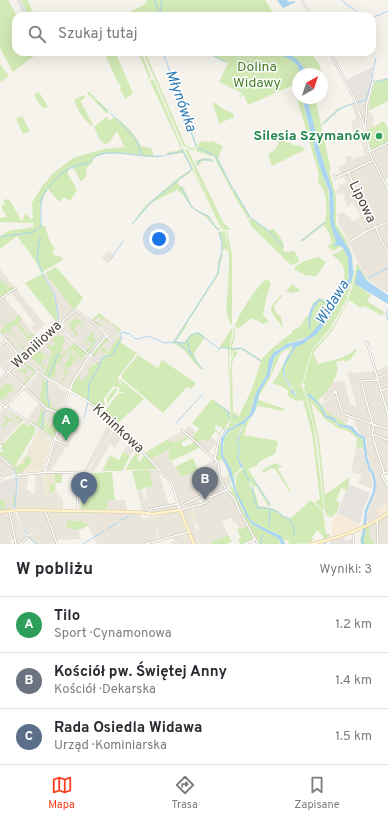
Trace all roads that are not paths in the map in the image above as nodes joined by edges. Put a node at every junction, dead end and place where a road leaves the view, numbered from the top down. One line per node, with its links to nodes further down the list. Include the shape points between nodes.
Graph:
1 (302, 0): 2 (street)
2 (309, 12)
3 (332, 56): 5 (street, via 356,102)
4 (373, 81): 6 (street, via 367,104)
5 (362, 122): 6 (street); 7 (street)
6 (366, 122): 7 (street)
7 (365, 130): 9 (street)
8 (388, 143): 9 (street)
9 (369, 152): 10 (street)
10 (372, 161): 11 (street); 13 (street)
11 (349, 173): 12 (street, via 336,178); 15 (street, Lipowa)
12 (335, 175)
13 (388, 190)
14 (388, 222): 15 (street)
15 (376, 228): 16 (street); 17 (street, Lipowa, via 381,242)
16 (348, 243)
17 (388, 251)
18 (16, 288): 19 (street)
19 (0, 299)
20 (59, 325): 22 (street, Waniliowa, via 75,310 95,323); 27 (street); 28 (street, Waniliowa)
21 (0, 333): 23 (street, Kminkowa)
22 (107, 335): 25 (street); 27 (street)
23 (6, 341): 26 (street); 28 (street, Kminkowa)
24 (367, 342): 34 (street)
25 (114, 343)
26 (0, 346)
27 (90, 356): 29 (street); 38 (street)
28 (22, 359): 31 (street, Waniliowa); 32 (street, Kminkowa)
29 (99, 362)
30 (0, 364): 31 (street)
31 (8, 372): 35 (street, Waniliowa); 36 (street)
32 (38, 372): 36 (street); 38 (street, Kminkowa)
33 (388, 374): 34 (street)
34 (378, 379): 39 (street); 46 (street, via 361,381)
35 (0, 380)
36 (24, 387): 42 (street); 45 (street, via 46,408)
37 (388, 388): 39 (street)
38 (70, 391): 45 (street); 66 (street, Kminkowa, via 105,414 171,480)
39 (381, 391): 44 (street)
40 (0, 403): 42 (street)
41 (324, 405): 46 (street, via 335,393 342,413)
42 (6, 407): 43 (street); 51 (street)
43 (0, 413)
44 (388, 413)
45 (62, 415): 51 (street)
46 (374, 425): 47 (street); 50 (street)
47 (388, 429)
48 (182, 430): 55 (street)
49 (224, 430): 55 (street, via 219,438)
50 (372, 434): 52 (street); 59 (street)
51 (54, 439): 53 (street); 57 (street)
52 (388, 440)
53 (68, 445)
54 (0, 457): 56 (street)
55 (215, 458): 64 (street, via 219,476)
56 (13, 468)
57 (45, 472): 60 (street); 70 (street, via 77,473)
58 (388, 472): 59 (street)
59 (384, 474): 63 (street, via 382,477)
60 (17, 475)
61 (0, 476): 62 (street)
62 (1, 479)
63 (388, 487)
64 (226, 490): 65 (street); 78 (street, via 233,497)
65 (211, 498): 67 (street, via 206,504); 67 (street, via 202,495 188,501)
66 (177, 504): 67 (street, Kminkowa); 73 (street, via 152,509)
67 (180, 509): 73 (street); 76 (street)
68 (45, 510): 69 (street); 70 (street); 82 (street)
69 (9, 511): 71 (street); 80 (street)
70 (78, 511): 73 (street)
71 (0, 512)
72 (388, 513): 74 (street)
73 (148, 514)
74 (377, 520): 75 (street); 89 (street)
75 (354, 530): 87 (street); 88 (street)
76 (188, 532): 79 (street); 84 (street)
77 (28, 537): 81 (street)
78 (255, 538): 85 (street); 86 (street)
79 (156, 543): 83 (street)
80 (16, 544)
81 (20, 544)
82 (57, 544)
83 (146, 544)
84 (194, 544)
85 (245, 544)
86 (258, 544)
87 (313, 544)
88 (353, 544)
89 (378, 544)

